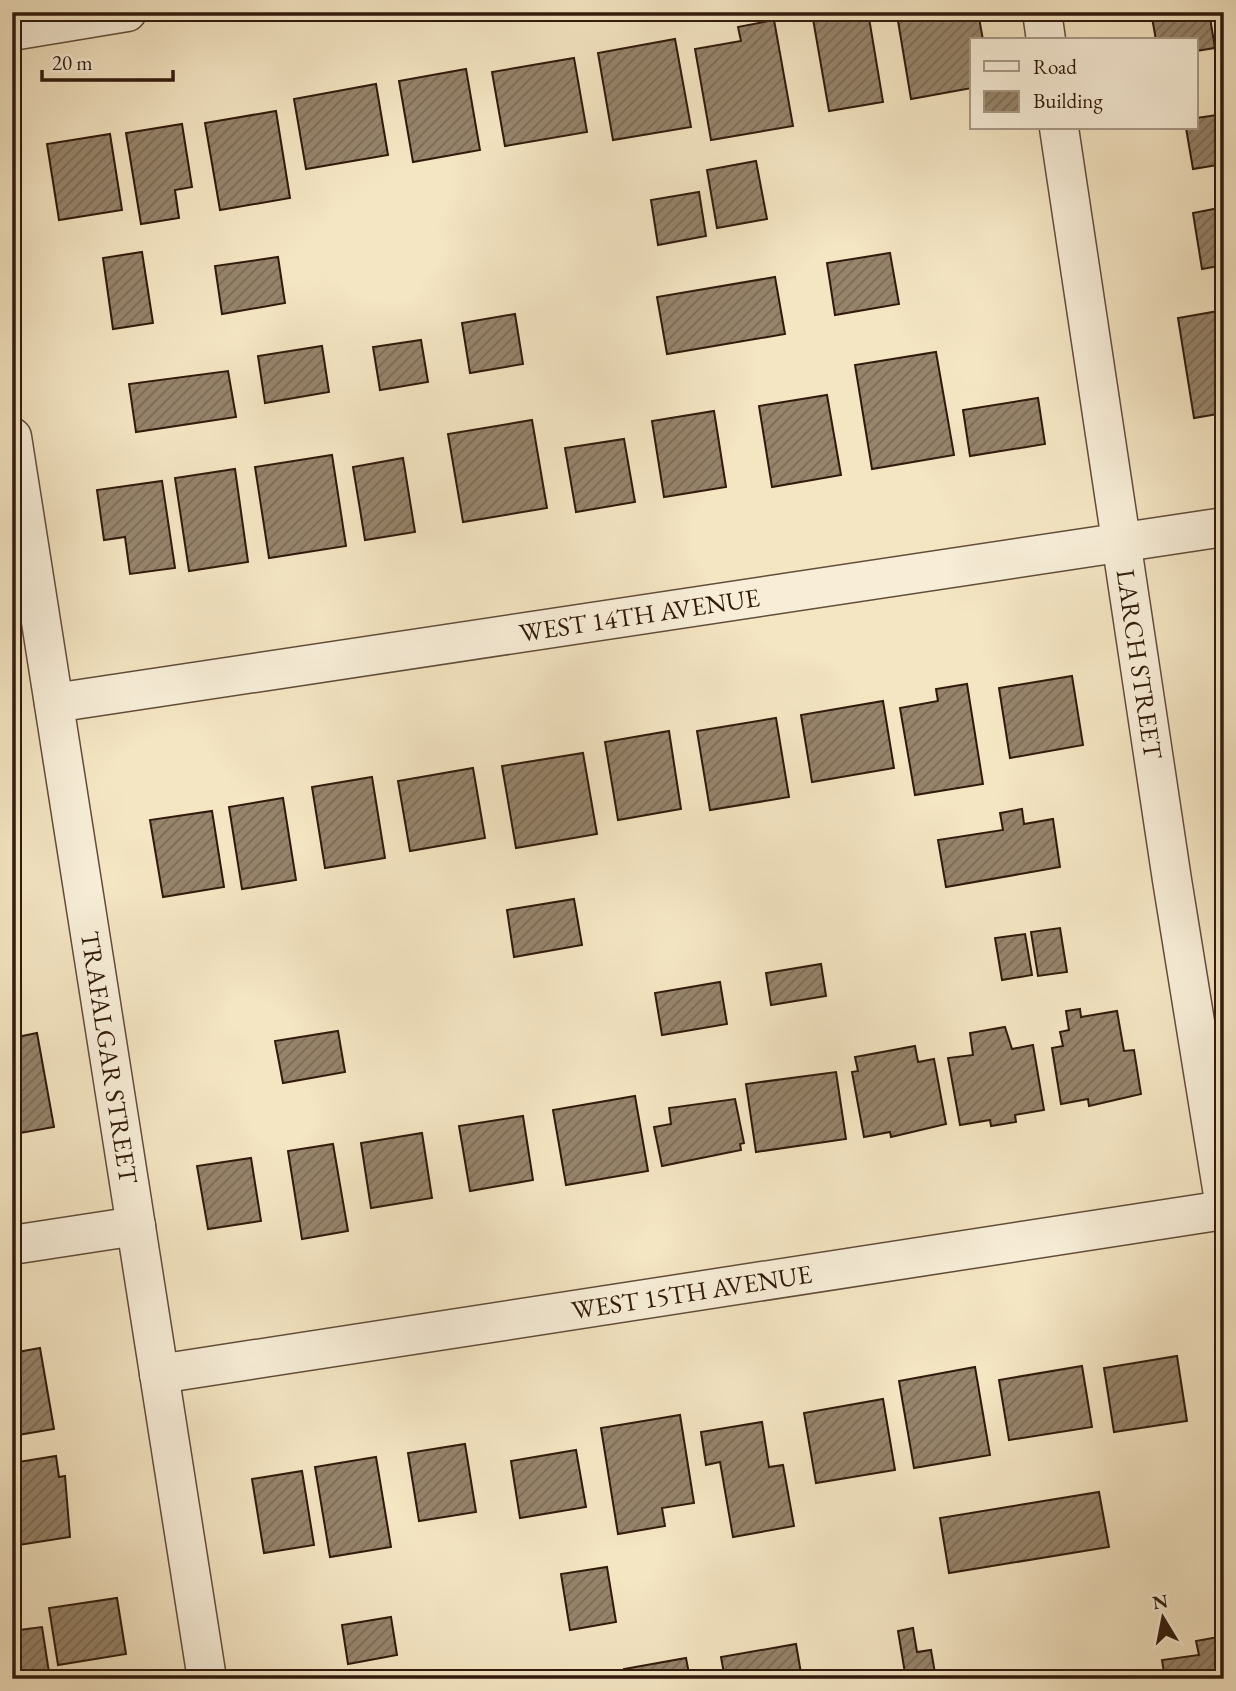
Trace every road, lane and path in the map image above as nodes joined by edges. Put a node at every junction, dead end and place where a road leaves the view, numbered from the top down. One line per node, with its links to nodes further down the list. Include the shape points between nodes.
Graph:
1 (127, 12): 3 (street)
2 (1042, 12): 4 (street)
3 (12, 30)
4 (1046, 38)
5 (1059, 130): 8 (street, LARCH STREET)
6 (12, 437): 9 (street, TRAFALGAR STREET)
7 (1224, 527): 8 (street, WEST 14TH AVENUE)
8 (1124, 542): 10 (street, WEST 14TH AVENUE); 11 (street, LARCH STREET)
9 (23, 573): 10 (street, TRAFALGAR STREET)
10 (54, 703): 13 (street, TRAFALGAR STREET)
11 (1224, 1201)
12 (1224, 1210): 15 (street, WEST 15TH AVENUE)
13 (136, 1226): 14 (street); 15 (street, TRAFALGAR STREET)
14 (12, 1245)
15 (159, 1374): 16 (street, TRAFALGAR STREET)
16 (207, 1679)

